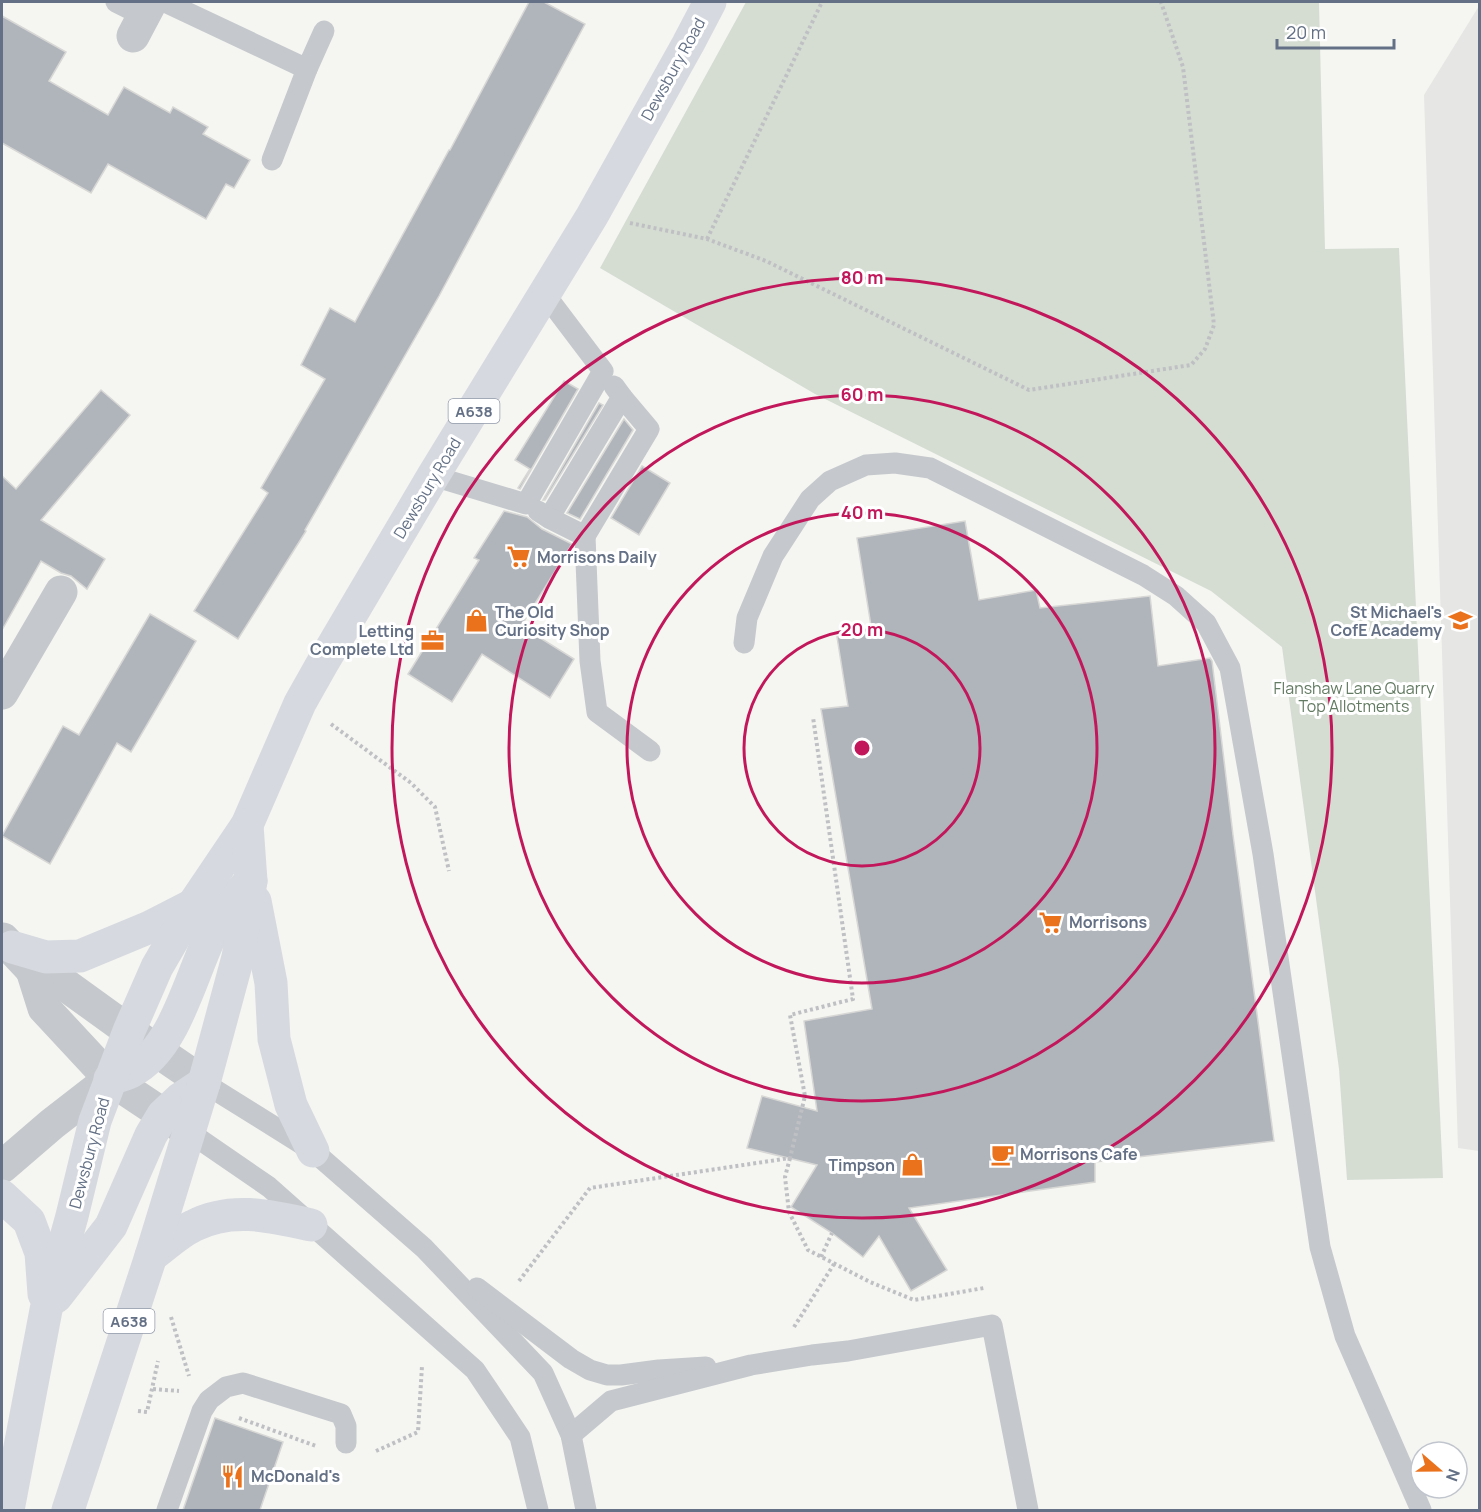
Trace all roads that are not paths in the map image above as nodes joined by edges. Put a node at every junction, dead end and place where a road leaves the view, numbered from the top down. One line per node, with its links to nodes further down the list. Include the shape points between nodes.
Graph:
1 (710, 2): 6 (highway, Dewsbury Road / A638, via 592,216)
2 (142, 11): 4 (lane)
3 (324, 32): 4 (lane)
4 (307, 69): 5 (lane)
5 (272, 160)
6 (544, 293): 7 (lane); 9 (highway, Dewsbury Road / A638)
7 (603, 371): 8 (lane); 10 (lane)
8 (622, 397): 11 (lane); 12 (lane, via 649,429)
9 (433, 476): 10 (lane); 17 (highway, Dewsbury Road / A638, via 300,703)
10 (526, 504): 11 (lane)
11 (549, 518): 12 (lane)
12 (585, 536): 16 (lane, via 590,661 597,712)
13 (61, 592): 15 (street)
14 (744, 643): 42 (lane, via 747,618 773,556 810,499 830,481 866,465 895,463 930,468 1143,575 1176,596 1206,623 1230,668 1240,718 1320,1247 1345,1336)
15 (2, 693)
16 (650, 752)
17 (247, 825): 18 (highway, Dewsbury Road / A638); 19 (highway, Dewsbury Road / A638)
18 (251, 881): 22 (highway, via 226,908 205,947 177,1018); 24 (highway, Dewsbury Road / A638, via 238,957); 26 (highway, via 271,982 274,1039 291,1105)
19 (193, 905): 20 (highway, via 80,956 46,957); 21 (highway, Dewsbury Road / A638, via 157,967)
20 (15, 952): 21 (street); 23 (street, via 44,1008)
21 (129, 1031): 22 (street); 23 (highway, Dewsbury Road / A638)
22 (157, 1051): 23 (highway, via 133,1071); 24 (street)
23 (111, 1079): 25 (street); 27 (street); 32 (highway, Dewsbury Road / A638, via 95,1121)
24 (204, 1083): 25 (highway, via 180,1099); 26 (lane)
25 (176, 1124): 29 (lane, via 269,1188); 31 (highway, A638); 32 (highway, via 151,1135 111,1226)
26 (313, 1151): 30 (lane)
27 (2, 1167)
28 (2, 1196): 32 (highway, via 29,1221 41,1254)
29 (311, 1224): 31 (highway, via 264,1215 214,1217 192,1226); 39 (lane, via 475,1370 520,1437)
30 (424, 1248): 33 (lane, via 590,1370 621,1375); 34 (lane, via 543,1373)
31 (151, 1256): 37 (highway, A638)
32 (46, 1310): 36 (highway, Dewsbury Road / A638)
33 (761, 1363): 34 (lane, via 611,1401); 41 (lane, via 992,1325)
34 (572, 1435): 40 (lane)
35 (346, 1443): 38 (lane, via 341,1414 243,1383 226,1387 202,1396 202,1411)
36 (8, 1510)
37 (68, 1510)
38 (167, 1510)
39 (538, 1510)
40 (586, 1510)
41 (1028, 1510)
42 (1421, 1510)

